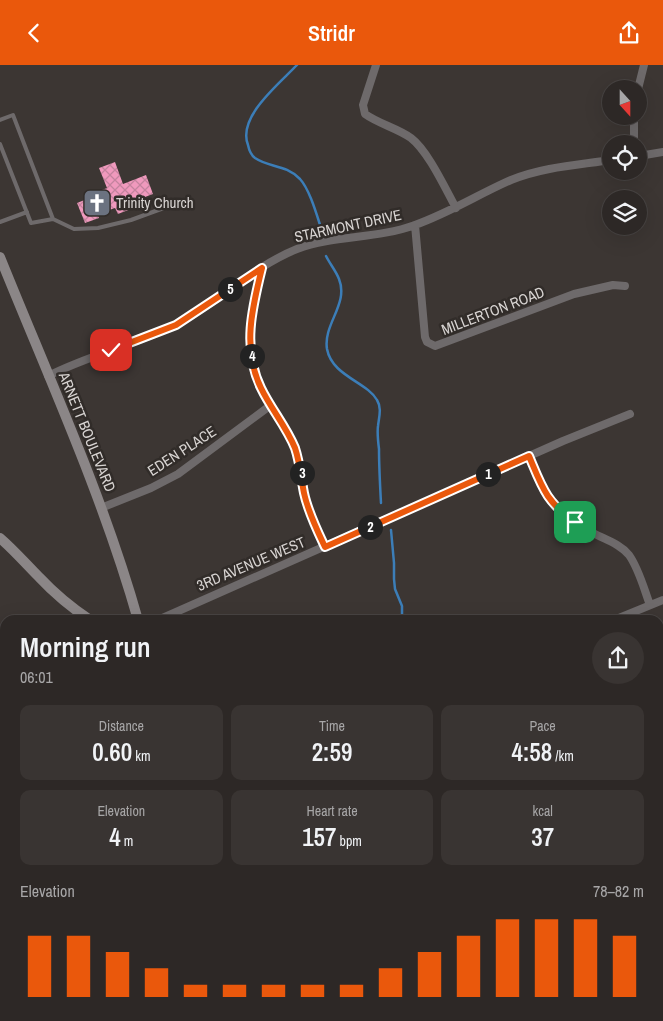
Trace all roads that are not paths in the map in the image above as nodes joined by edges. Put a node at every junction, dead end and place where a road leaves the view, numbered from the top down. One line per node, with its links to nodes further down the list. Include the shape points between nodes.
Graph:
1 (376, 65): 11 (street, via 363,110 367,116 411,138 434,168)
2 (644, 65): 3 (street)
3 (640, 80)
4 (0, 120): 13 (lane, via 13,115)
5 (0, 144): 6 (lane)
6 (1, 151): 12 (lane)
7 (663, 152): 8 (street)
8 (647, 155)
9 (602, 161): 11 (street, STARMONT DRIVE, via 533,173)
10 (172, 205): 13 (lane, via 113,225 83,230)
11 (456, 208): 15 (street, STARMONT DRIVE)
12 (27, 212): 13 (lane, via 31,223); 14 (lane)
13 (53, 219)
14 (0, 223)
15 (416, 225): 17 (street, STARMONT DRIVE, via 314,244); 18 (street, MILLERTON ROAD, via 425,337 435,346 574,294 613,285)
16 (0, 257): 19 (main road, ARNETT BOULEVARD)
17 (262, 268): 19 (street, STARMONT DRIVE, via 176,325 76,362); 20 (street, via 252,310 250,344 256,376)
18 (625, 286)
19 (48, 376): 23 (main road, ARNETT BOULEVARD)
20 (271, 405): 23 (street, EDEN PLACE, via 178,473); 25 (street, via 290,436 302,472 308,507)
21 (630, 414): 22 (street, 3RD AVENUE WEST)
22 (529, 456): 25 (street, 3RD AVENUE WEST); 27 (street, via 546,495 560,512 628,554)
23 (101, 508): 29 (main road, ARNETT BOULEVARD)
24 (0, 538): 28 (main road, via 40,579)
25 (325, 547): 30 (street, 3RD AVENUE WEST)
26 (663, 600): 27 (street)
27 (650, 605): 31 (street)
28 (82, 615)
29 (137, 615)
30 (169, 615)
31 (626, 615)

